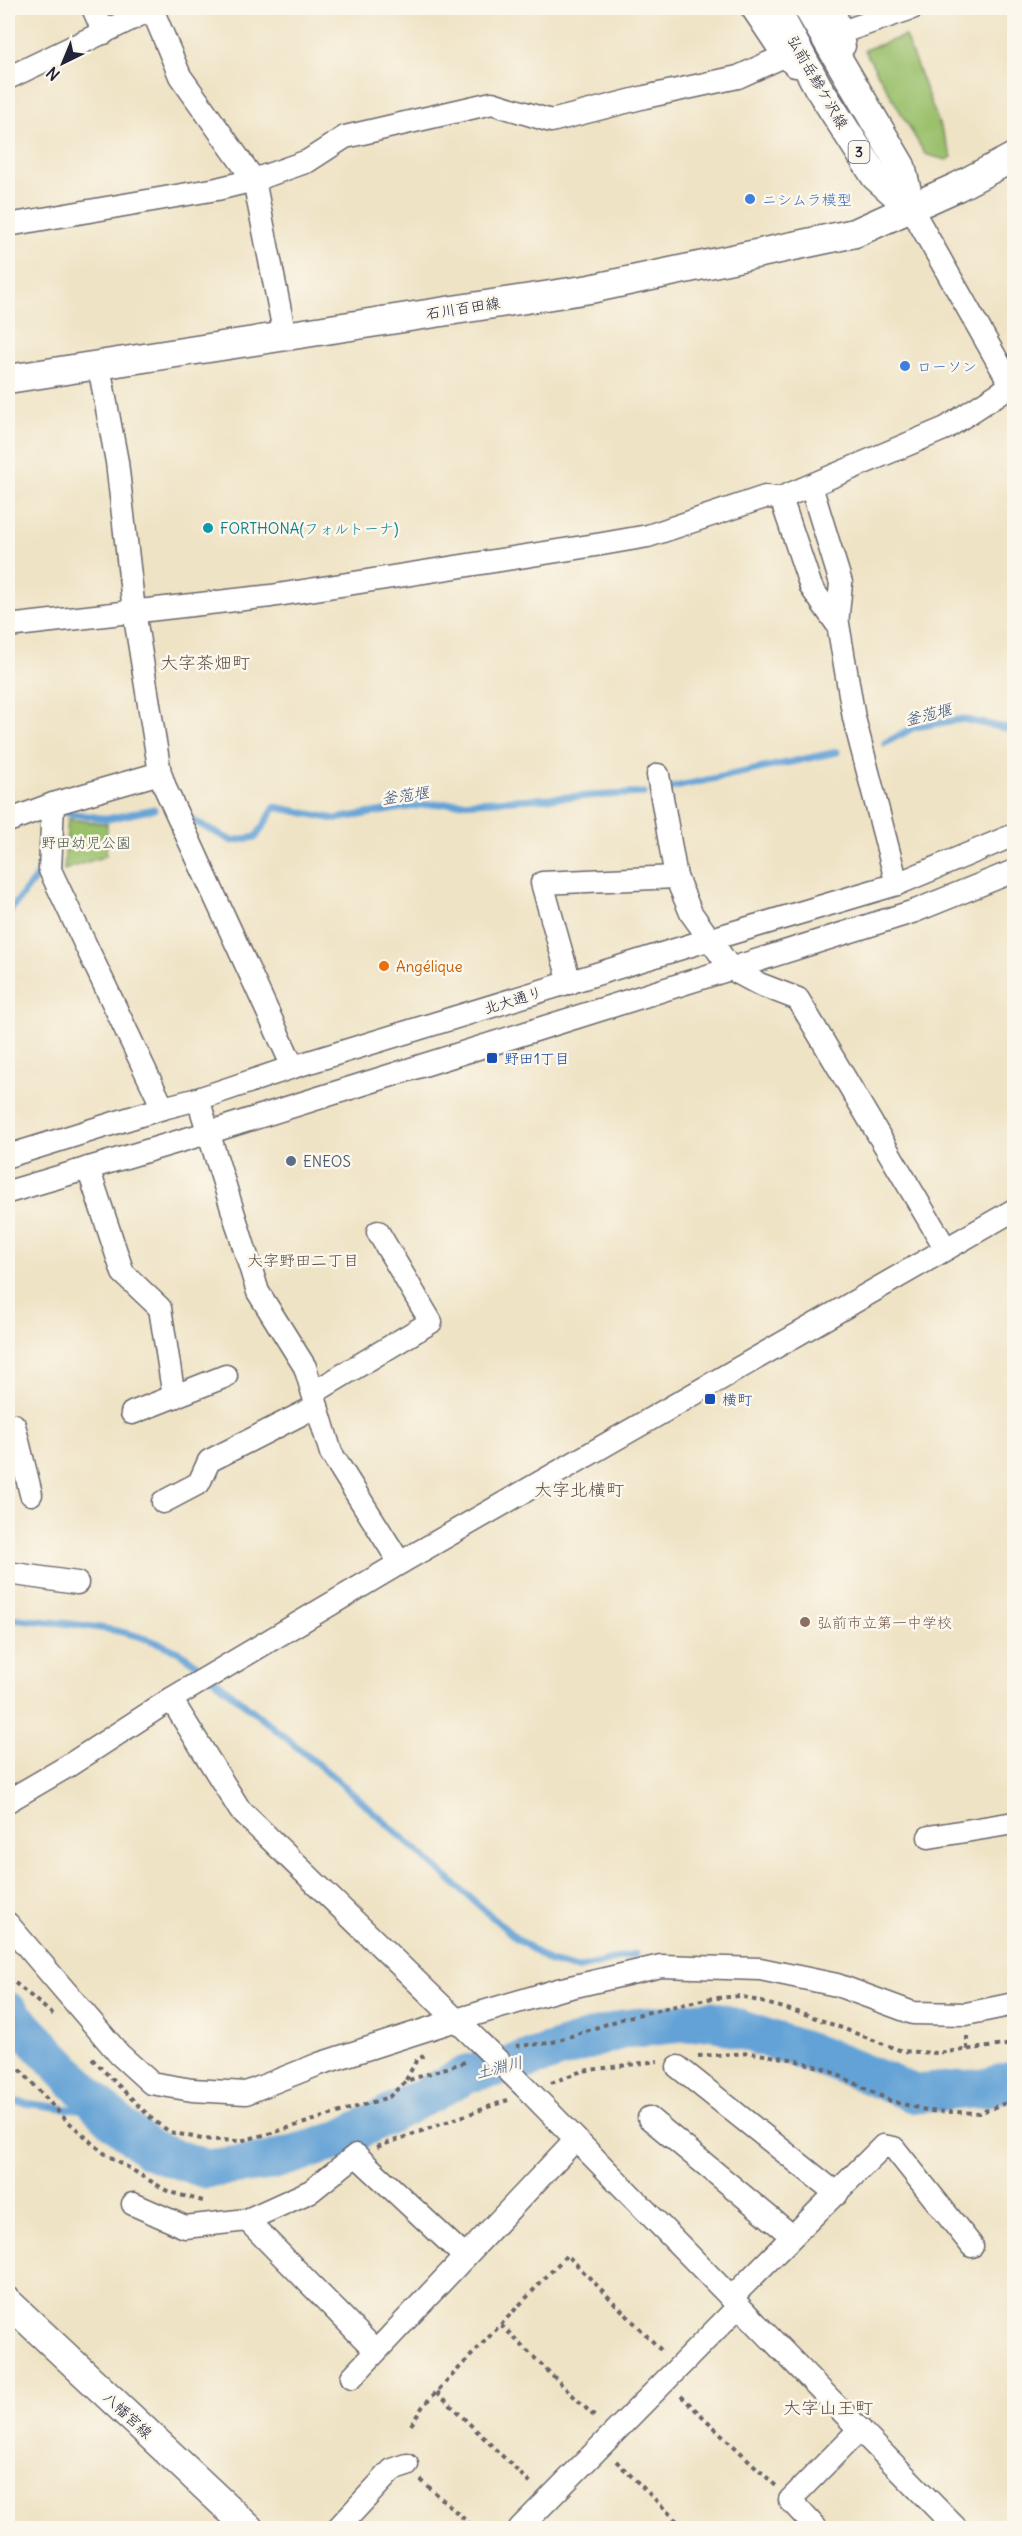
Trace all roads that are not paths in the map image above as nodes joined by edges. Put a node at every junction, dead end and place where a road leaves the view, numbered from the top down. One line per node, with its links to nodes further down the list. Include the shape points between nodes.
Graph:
1 (93, 8): 9 (street)
2 (153, 8): 9 (street); 15 (street, via 180,76)
3 (752, 8): 10 (street)
4 (775, 8): 13 (main road, 弘前岳鰺ケ沢線 / 3)
5 (808, 8): 11 (main road, 弘前岳鰺ケ沢線 / 3)
6 (834, 8): 8 (street)
7 (912, 8): 8 (street)
8 (842, 32): 11 (street)
9 (104, 33): 12 (street)
10 (784, 56): 13 (street); 15 (street, via 738,77 551,121 492,103 345,137 308,161)
11 (849, 74): 16 (main road, 弘前岳鰺ケ沢線 / 3, via 901,166)
12 (8, 78)
13 (818, 87): 16 (main road, 弘前岳鰺ケ沢線 / 3, via 875,176)
14 (1014, 157): 16 (main road)
15 (254, 180): 17 (street); 18 (street)
16 (911, 208): 18 (main road, 石川百田線, via 855,233 590,289); 21 (street)
17 (8, 225)
18 (285, 336): 19 (main road, 石川百田線)
19 (99, 366): 20 (main road, 石川百田線); 24 (street, via 117,462)
20 (8, 379)
21 (1013, 388): 22 (street, via 946,428)
22 (811, 486): 23 (street); 25 (street, via 841,583)
23 (780, 498): 24 (street, via 765,497 648,536 271,596); 25 (street, via 811,586 837,624)
24 (134, 611): 26 (street); 27 (street)
25 (837, 618): 34 (street, via 854,718)
26 (8, 626)
27 (160, 773): 29 (street); 38 (street)
28 (658, 775): 33 (street)
29 (53, 804): 30 (street); 40 (street, via 50,870)
30 (8, 821)
31 (1014, 835): 34 (street, 北大通り)
32 (1014, 871): 36 (street, via 915,911)
33 (676, 877): 35 (street); 37 (street, via 542,883)
34 (897, 884): 35 (street, 北大通り)
35 (709, 939): 36 (street); 37 (street, 北大通り)
36 (731, 969): 41 (street); 48 (street, via 798,999)
37 (570, 983): 38 (street, 北大通り)
38 (293, 1067): 39 (street, 北大通り)
39 (198, 1099): 40 (street, 北大通り); 41 (street)
40 (163, 1108): 42 (street, 北大通り)
41 (207, 1133): 44 (street); 51 (street, via 258,1292 305,1367)
42 (8, 1156)
43 (8, 1161): 45 (street)
44 (88, 1168): 45 (street); 50 (street, via 123,1273 160,1308)
45 (10, 1191)
46 (1014, 1210): 48 (street)
47 (378, 1232): 51 (street, via 431,1322)
48 (946, 1249): 56 (street)
49 (226, 1376): 50 (street)
50 (174, 1397): 52 (street)
51 (315, 1400): 55 (street, via 209,1461 200,1483); 56 (street, via 331,1453)
52 (132, 1413)
53 (8, 1426): 54 (street, via 14,1425)
54 (31, 1494)
55 (163, 1503)
56 (400, 1563): 59 (street)
57 (8, 1573): 58 (street)
58 (77, 1583)
59 (171, 1699): 60 (street); 65 (street, via 240,1810)
60 (8, 1802)
61 (1014, 1823): 62 (street)
62 (929, 1837)
63 (8, 1924): 65 (street, via 119,2054 151,2083 246,2093 319,2064)
64 (1014, 2004): 65 (street, via 966,2014 914,2013 837,1985 760,1969 661,1966)
65 (456, 2019): 68 (street, bridge)
66 (677, 2061): 69 (street)
67 (650, 2118): 72 (street)
68 (575, 2140): 74 (street); 76 (street)
69 (837, 2194): 72 (street); 73 (street, via 883,2146 894,2148)
70 (133, 2204): 71 (street, via 185,2227)
71 (247, 2220): 74 (street, via 311,2191 356,2155); 77 (street)
72 (792, 2236): 76 (street)
73 (972, 2246)
74 (465, 2257): 77 (street)
75 (8, 2302): 81 (main road, 八幡宮線)
76 (735, 2302): 79 (street); 83 (street, via 672,2374)
77 (376, 2351): 78 (street)
78 (352, 2377)
79 (860, 2429): 84 (street, via 790,2500); 85 (street)
80 (407, 2465): 82 (street, via 392,2470)
81 (249, 2529)
82 (338, 2529)
83 (520, 2529)
84 (816, 2529)
85 (956, 2529)

